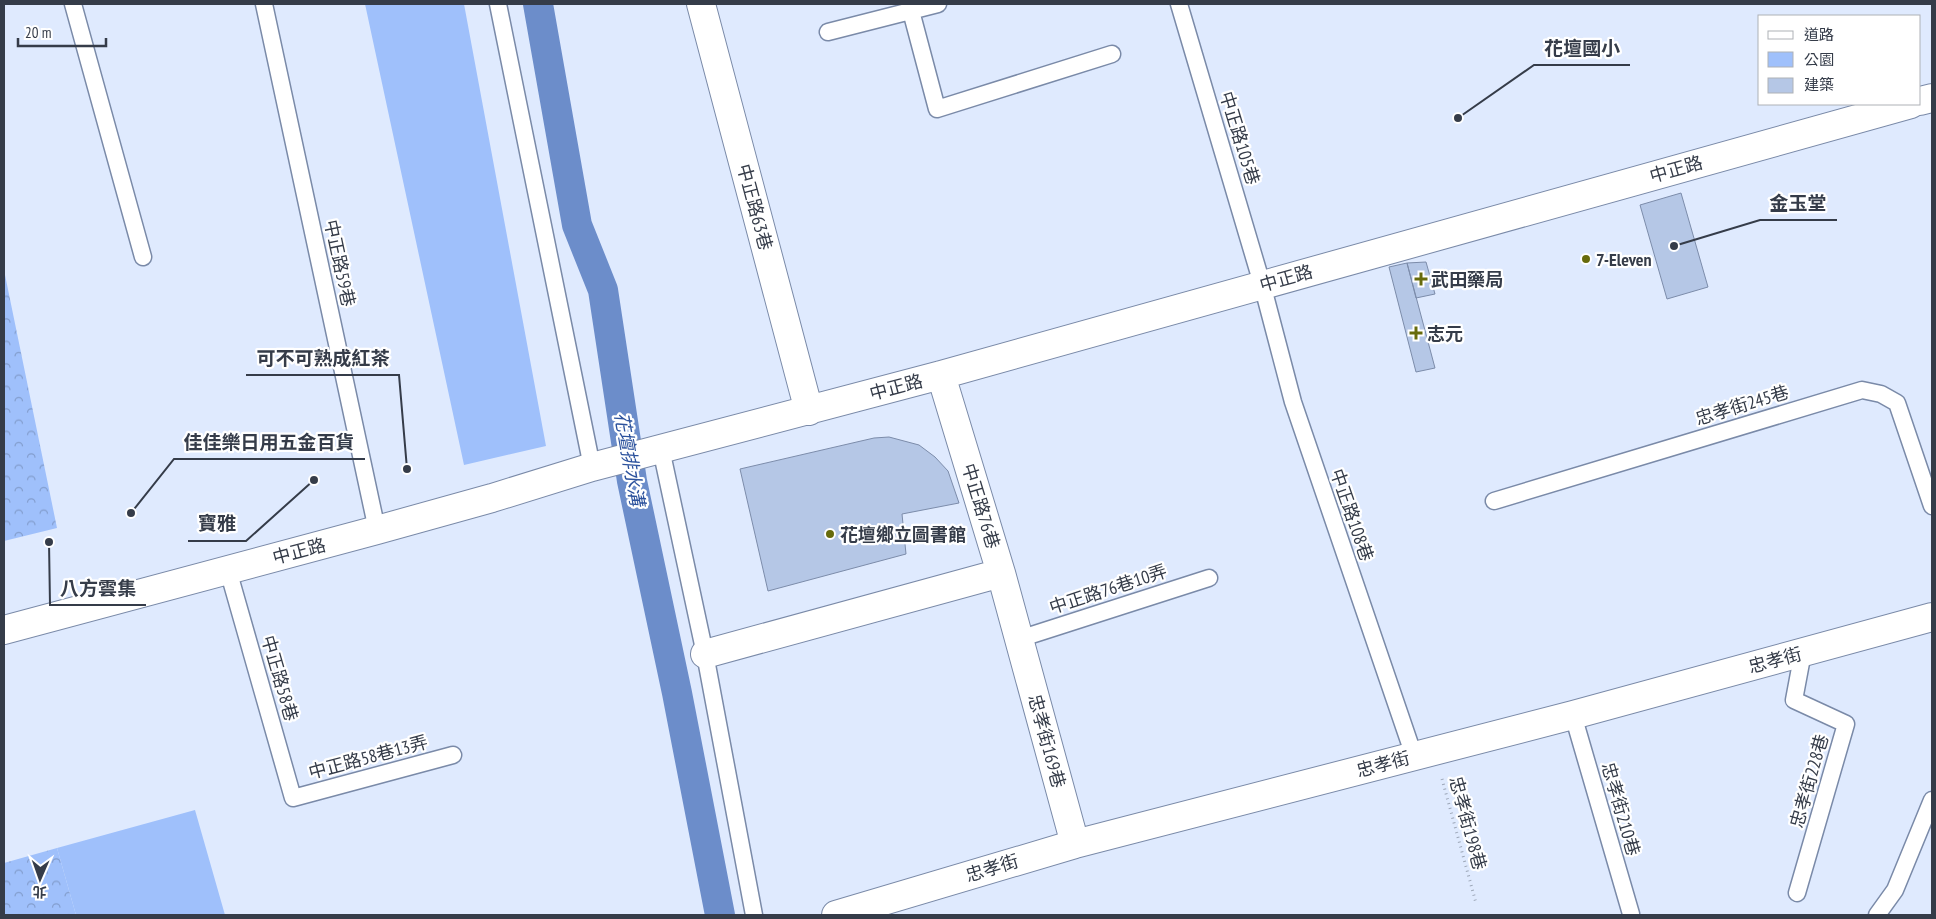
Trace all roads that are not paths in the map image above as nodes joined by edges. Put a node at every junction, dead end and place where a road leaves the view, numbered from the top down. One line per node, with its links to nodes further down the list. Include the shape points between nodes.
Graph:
1 (74, 4): 11 (lane)
2 (264, 4): 19 (lane, 中正路59巷)
3 (498, 4): 16 (lane)
4 (701, 4): 14 (street, 中正路63巷)
5 (938, 4): 7 (lane)
6 (1178, 4): 12 (lane, 中正路105巷)
7 (910, 11): 8 (lane); 9 (lane, via 937,109)
8 (828, 32)
9 (1112, 54)
10 (1907, 105): 12 (street, 中正路)
11 (143, 257)
12 (1262, 284): 13 (street, 中正路); 29 (lane, 中正路108巷, via 1293,402)
13 (942, 375): 14 (street, 中正路); 21 (street, 中正路76巷)
14 (809, 411): 15 (street, 中正路)
15 (661, 449): 16 (street, 中正路); 27 (lane)
16 (592, 467): 19 (street, 中正路)
17 (1494, 501): 18 (lane, 忠孝街245巷, via 1862,390 1882,394 1897,403)
18 (1932, 506)
19 (377, 530): 20 (street, 中正路)
20 (228, 570): 24 (street, 中正路); 31 (lane, 中正路58巷)
21 (1001, 572): 25 (street, 中正路76巷); 27 (street)
22 (1209, 578): 25 (lane, 中正路76巷10弄)
23 (1932, 617): 26 (street, 忠孝街)
24 (4, 630)
25 (1020, 639): 33 (street, 忠孝街169巷)
26 (1802, 652): 28 (street, 忠孝街); 34 (lane, 忠孝街228巷, via 1794,700 1846,724)
27 (705, 654): 36 (lane)
28 (1573, 715): 29 (street, 忠孝街); 35 (lane, 忠孝街210巷)
29 (1424, 753): 33 (street, 忠孝街)
30 (453, 755): 31 (lane, 中正路58巷13弄)
31 (293, 798)
32 (1932, 800): 38 (lane, via 1895,890)
33 (1075, 844): 37 (street, 忠孝街)
34 (1797, 893)
35 (1631, 914)
36 (754, 915)
37 (836, 915)
38 (1877, 915)

